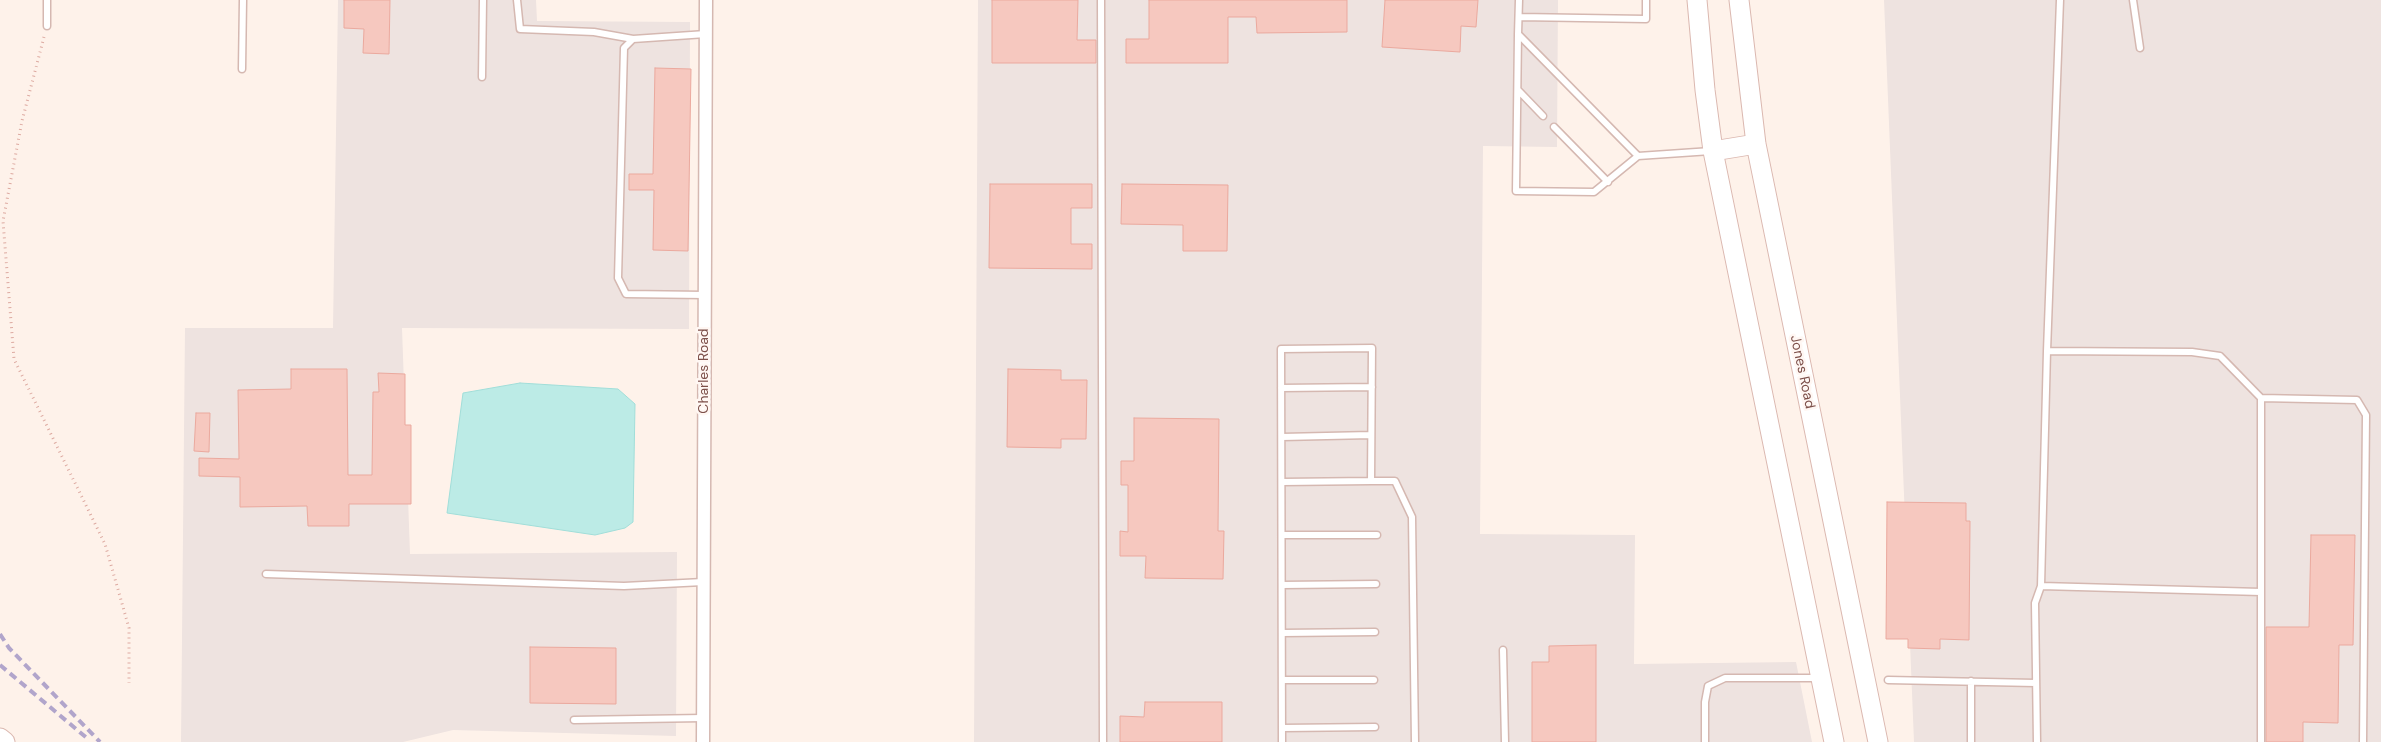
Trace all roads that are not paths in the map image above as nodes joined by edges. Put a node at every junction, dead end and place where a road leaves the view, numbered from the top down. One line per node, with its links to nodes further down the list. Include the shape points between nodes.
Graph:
1 (48, 0): 14 (lane)
2 (243, 0): 19 (lane)
3 (482, 0): 20 (lane)
4 (517, 0): 17 (lane, via 520,29 594,32)
5 (706, 0): 15 (street, Charles Road)
6 (1101, 0): 61 (lane)
7 (1519, 0): 13 (lane)
8 (1646, 0): 13 (lane, via 1646,19)
9 (1697, 0): 25 (main road)
10 (1739, 0): 24 (main road, Jones Road)
11 (2060, 0): 29 (lane)
12 (2133, 0): 18 (lane)
13 (1519, 17): 16 (lane)
14 (47, 26)
15 (706, 34): 17 (lane); 28 (street, Charles Road)
16 (1518, 34): 21 (lane); 26 (lane)
17 (633, 39): 28 (lane, via 624,48 618,278 626,294)
18 (2140, 48)
19 (242, 69)
20 (482, 77)
21 (1518, 90): 22 (lane); 27 (lane, via 1516,191 1594,192)
22 (1543, 116)
23 (1554, 127): 27 (lane)
24 (1756, 144): 25 (main road); 67 (main road, Jones Road)
25 (1713, 151): 26 (lane); 48 (main road)
26 (1638, 156): 27 (lane)
27 (1608, 182)
28 (705, 295): 40 (street, Charles Road)
29 (2047, 351): 32 (lane, via 2192,352 2220,356); 43 (lane)
30 (1372, 387): 31 (lane); 31 (lane, via 1372,348 1281,348); 33 (lane)
31 (1281, 388): 34 (lane)
32 (2261, 398): 44 (lane); 71 (lane, via 2357,400 2366,415)
33 (1371, 435): 34 (lane); 35 (lane)
34 (1282, 437): 36 (lane)
35 (1371, 481): 36 (lane); 63 (lane, via 1395,481 1412,517)
36 (1282, 482): 37 (lane)
37 (1282, 535): 38 (lane); 42 (lane)
38 (1376, 535)
39 (266, 574): 40 (lane, via 624,586)
40 (704, 582): 54 (street, Charles Road)
41 (1376, 584): 42 (lane)
42 (1282, 585): 46 (lane)
43 (2041, 586): 44 (lane); 53 (lane, via 2035,603)
44 (2261, 592): 70 (lane)
45 (1375, 632): 46 (lane)
46 (1282, 633): 49 (lane)
47 (1503, 650): 64 (lane)
48 (1821, 678): 65 (lane, via 1725,678 1708,686); 66 (main road)
49 (1282, 680): 50 (lane); 57 (lane)
50 (1374, 680)
51 (1888, 680): 52 (lane)
52 (1971, 681): 53 (lane); 68 (lane)
53 (2036, 682): 69 (lane)
54 (703, 718): 55 (lane); 60 (street, Charles Road)
55 (574, 720)
56 (1375, 726): 57 (lane)
57 (1282, 728): 62 (lane)
58 (0, 738): 59 (main road)
59 (5, 742)
60 (703, 742)
61 (1103, 742)
62 (1282, 742)
63 (1415, 742)
64 (1505, 742)
65 (1705, 742)
66 (1834, 742)
67 (1878, 742)
68 (1971, 742)
69 (2037, 742)
70 (2262, 742)
71 (2363, 742)

